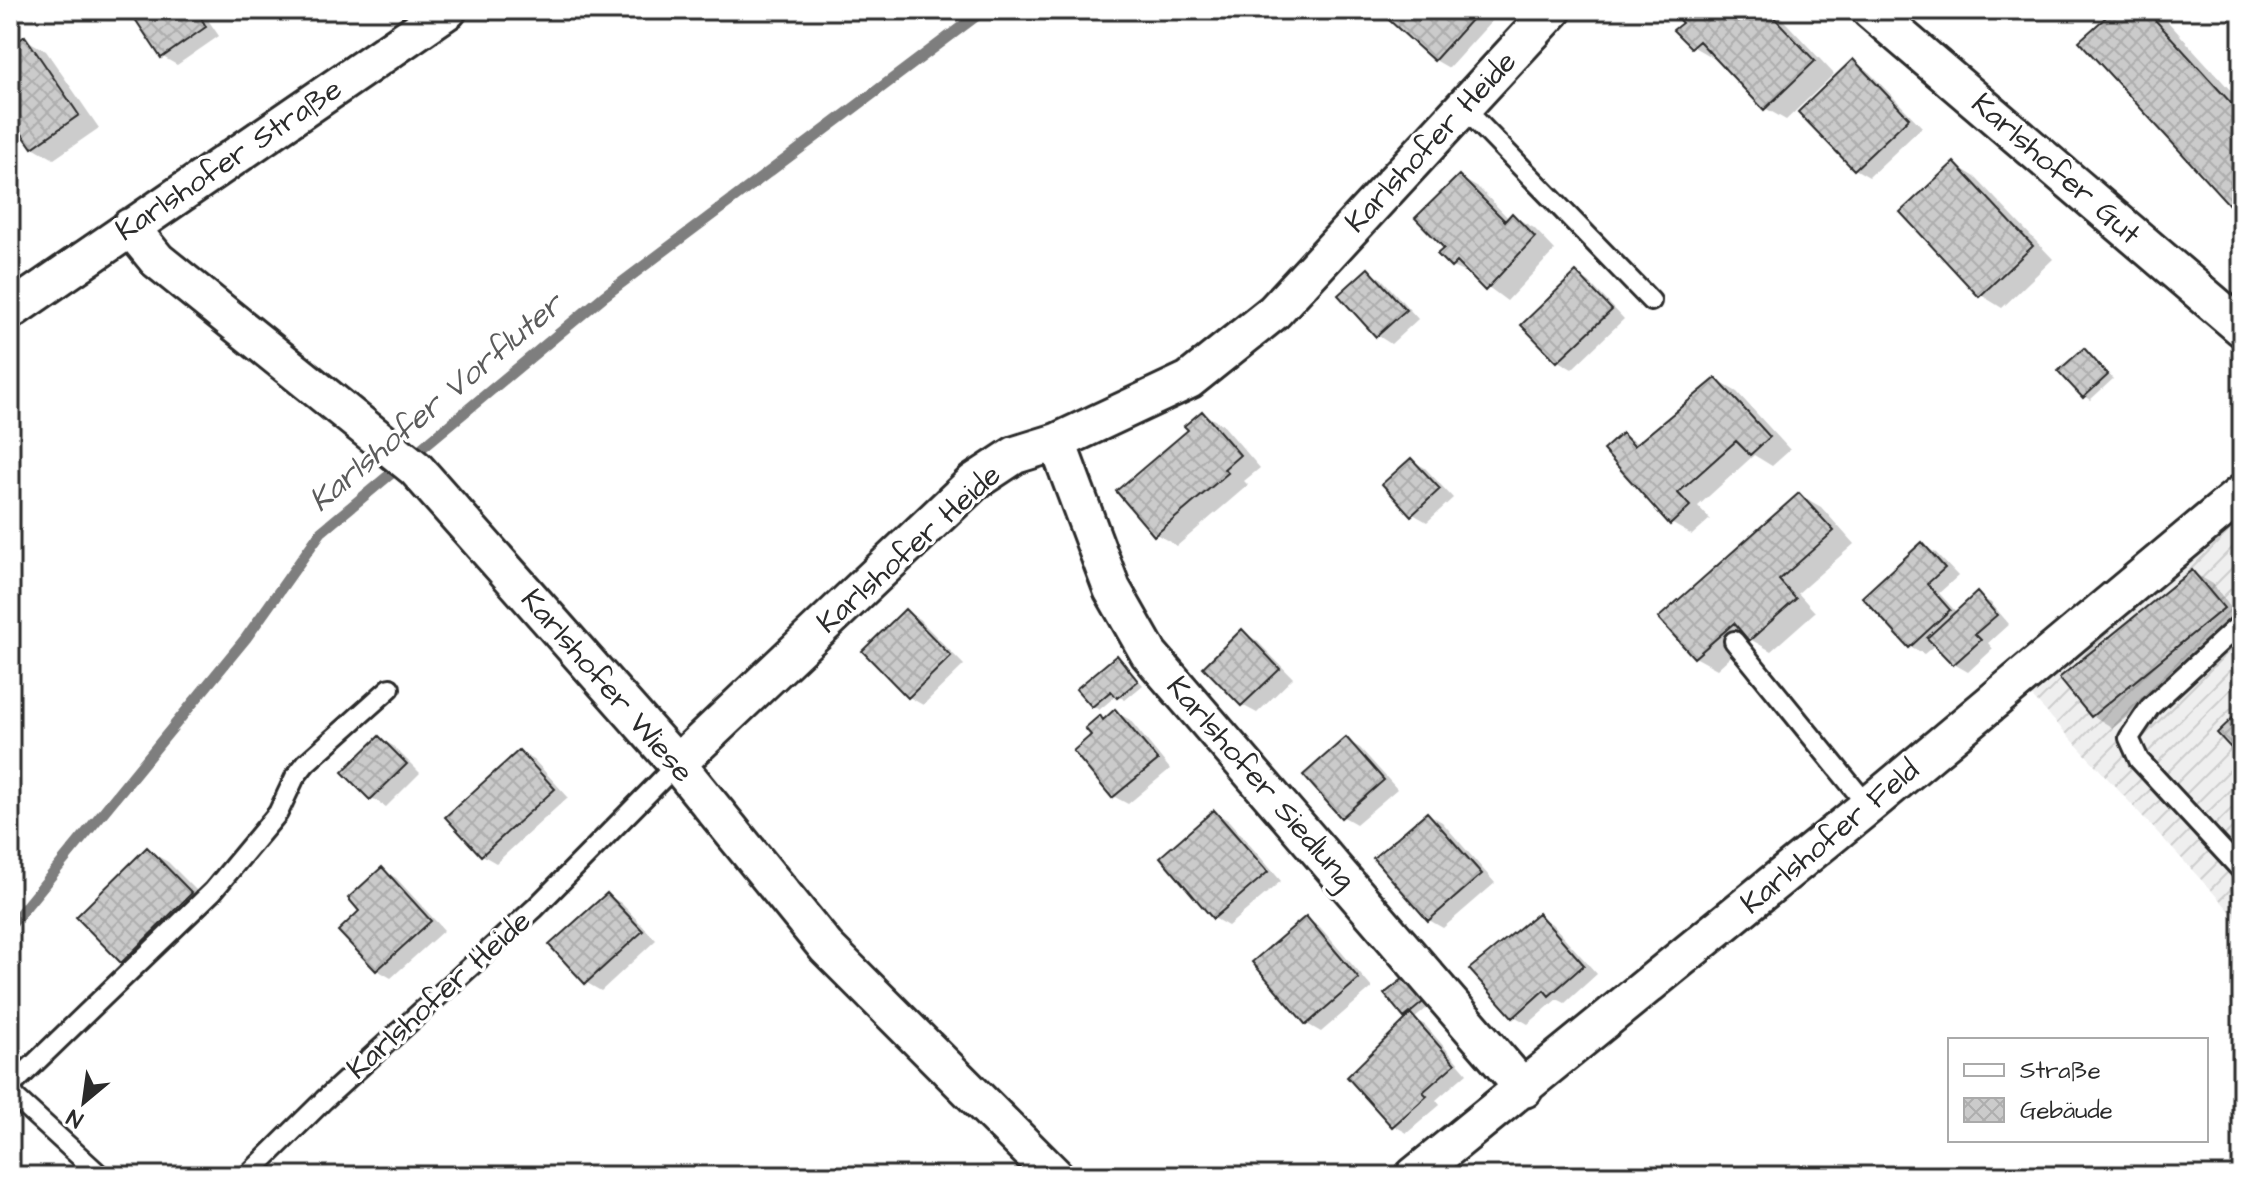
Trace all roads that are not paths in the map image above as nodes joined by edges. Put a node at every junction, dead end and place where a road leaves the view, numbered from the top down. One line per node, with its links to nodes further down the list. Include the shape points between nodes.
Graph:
1 (448, 10): 5 (street, Karlshofer Straße)
2 (1553, 10): 4 (street, Karlshofer Heide)
3 (1870, 10): 8 (street, Karlshofer Gut)
4 (1464, 108): 6 (lane); 9 (street, Karlshofer Heide, via 1274,312 1189,380)
5 (130, 227): 7 (street, Karlshofer Straße); 14 (street, Karlshofer Wiese, via 157,260 408,461)
6 (1651, 301)
7 (10, 311)
8 (2242, 328)
9 (1057, 442): 14 (street, Karlshofer Heide, via 1015,455 974,482); 17 (street, Karlshofer Siedlung, via 1112,589 1149,654)
10 (2242, 493): 15 (street, Karlshofer Feld)
11 (2242, 622): 16 (lane, via 2150,707 2129,738 2139,760)
12 (1734, 641): 15 (lane)
13 (390, 688): 18 (lane, via 306,763 278,813 213,891 10,1087)
14 (677, 764): 19 (lane, Karlshofer Heide, via 535,908); 20 (street, Karlshofer Wiese, via 826,947)
15 (1868, 806): 17 (street, Karlshofer Feld)
16 (2242, 871)
17 (1524, 1089): 21 (street, Karlshofer Feld)
18 (101, 1176)
19 (247, 1176)
20 (1055, 1176)
21 (1414, 1176)

